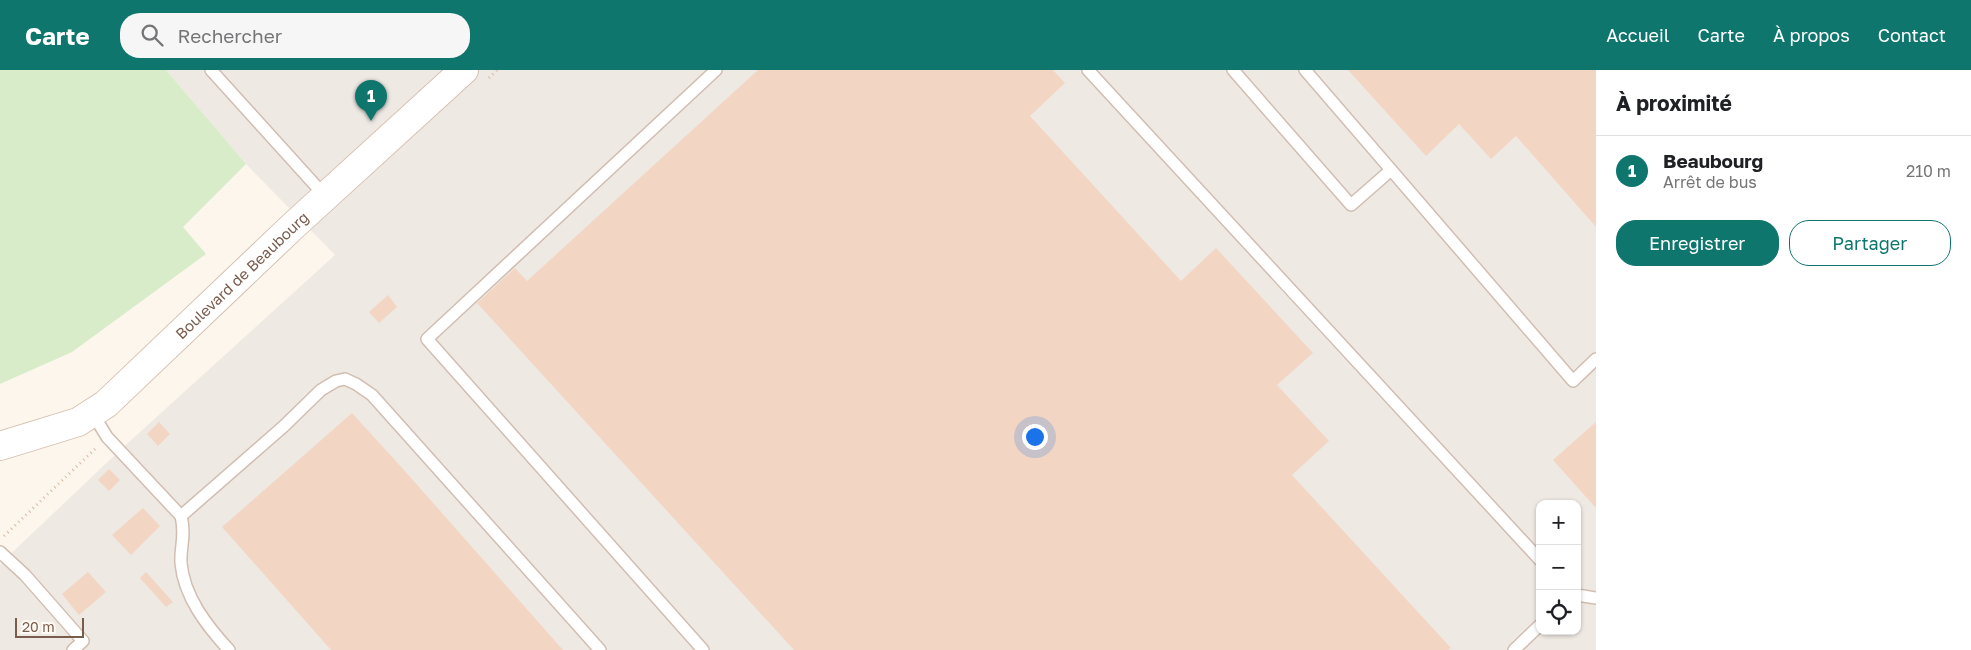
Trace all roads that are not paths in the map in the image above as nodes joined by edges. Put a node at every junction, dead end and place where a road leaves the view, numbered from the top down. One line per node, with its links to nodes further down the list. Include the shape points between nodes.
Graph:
1 (211, 70): 8 (lane)
2 (464, 70): 8 (main road, Boulevard de Beaubourg)
3 (716, 70): 21 (lane, via 427,339)
4 (1088, 70): 14 (lane)
5 (1233, 70): 7 (lane, via 1351,205)
6 (1304, 70): 7 (lane)
7 (1391, 170): 9 (lane, via 1573,381)
8 (325, 196): 10 (main road, Boulevard de Beaubourg)
9 (1596, 359)
10 (93, 414): 11 (main road, Boulevard de Beaubourg, via 78,422); 12 (lane, via 107,437)
11 (0, 446)
12 (181, 516): 19 (lane, via 184,528 183,578 194,605); 20 (lane, via 321,390 345,379 372,396)
13 (0, 552): 18 (lane, via 84,641)
14 (1536, 556)
15 (1581, 596): 16 (lane)
16 (1596, 598)
17 (1536, 629): 22 (lane)
18 (73, 650)
19 (229, 650)
20 (600, 650)
21 (703, 650)
22 (1514, 650)

